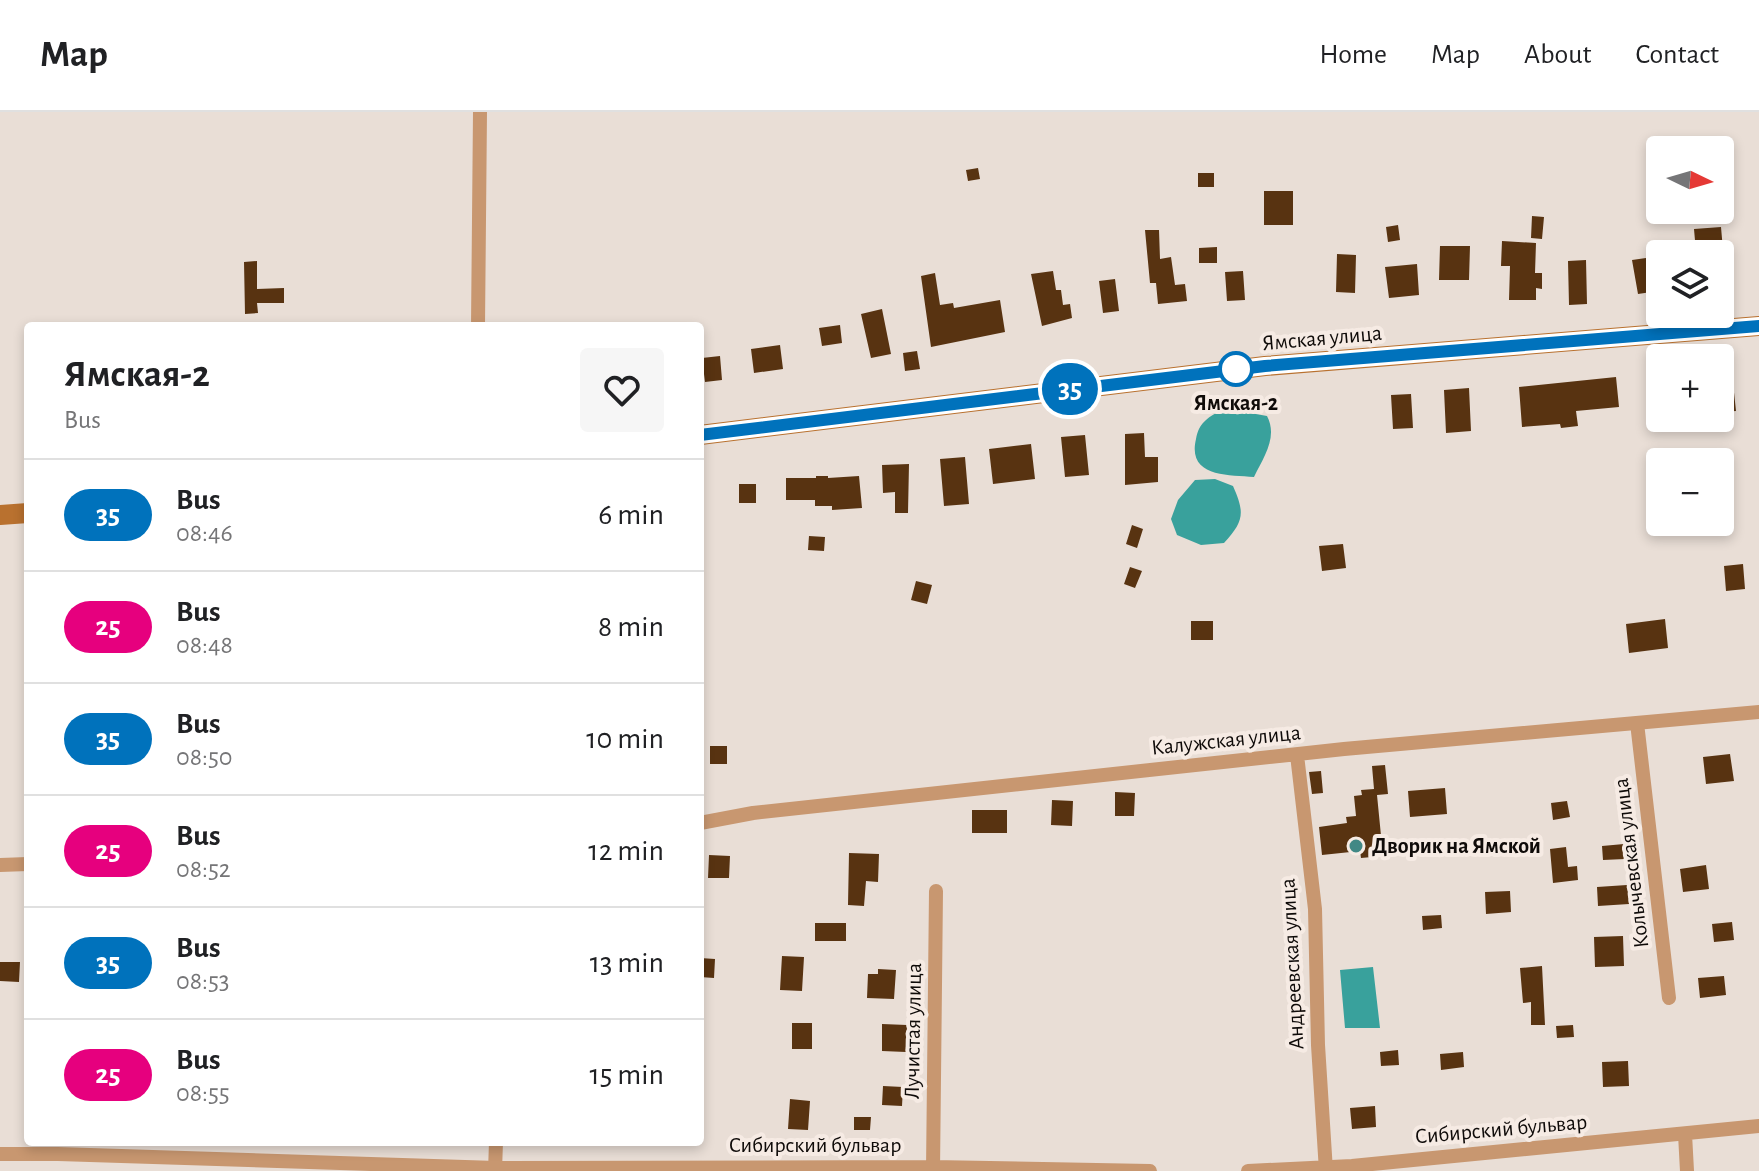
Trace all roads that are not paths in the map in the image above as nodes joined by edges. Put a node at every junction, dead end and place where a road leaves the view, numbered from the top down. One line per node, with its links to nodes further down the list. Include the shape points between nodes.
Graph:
1 (480, 112): 2 (street)
2 (478, 322)
3 (1759, 326): 4 (main road, Ямская улица, via 1265,366)
4 (704, 435)
5 (24, 513): 6 (main road)
6 (0, 515)
7 (1759, 712): 8 (street, Калужская улица)
8 (1637, 723): 9 (street, Калужская улица); 14 (street, Колычевская улица)
9 (1297, 755): 10 (street, Калужская улица); 21 (street, Андреевская улица, via 1315,909)
10 (704, 822)
11 (24, 864): 12 (street)
12 (0, 865)
13 (936, 891): 20 (street, Лучистая улица)
14 (1669, 998)
15 (1759, 1126): 16 (street, Сибирский бульвар)
16 (1685, 1134): 21 (street, Сибирский бульвар); 24 (street)
17 (496, 1146): 19 (street)
18 (0, 1154): 19 (street, Сибирский бульвар)
19 (495, 1169): 20 (street, Сибирский бульвар)
20 (933, 1169): 22 (street, Сибирский бульвар)
21 (1326, 1169): 23 (street, Сибирский бульвар)
22 (1150, 1171)
23 (1248, 1171)
24 (1687, 1171)

